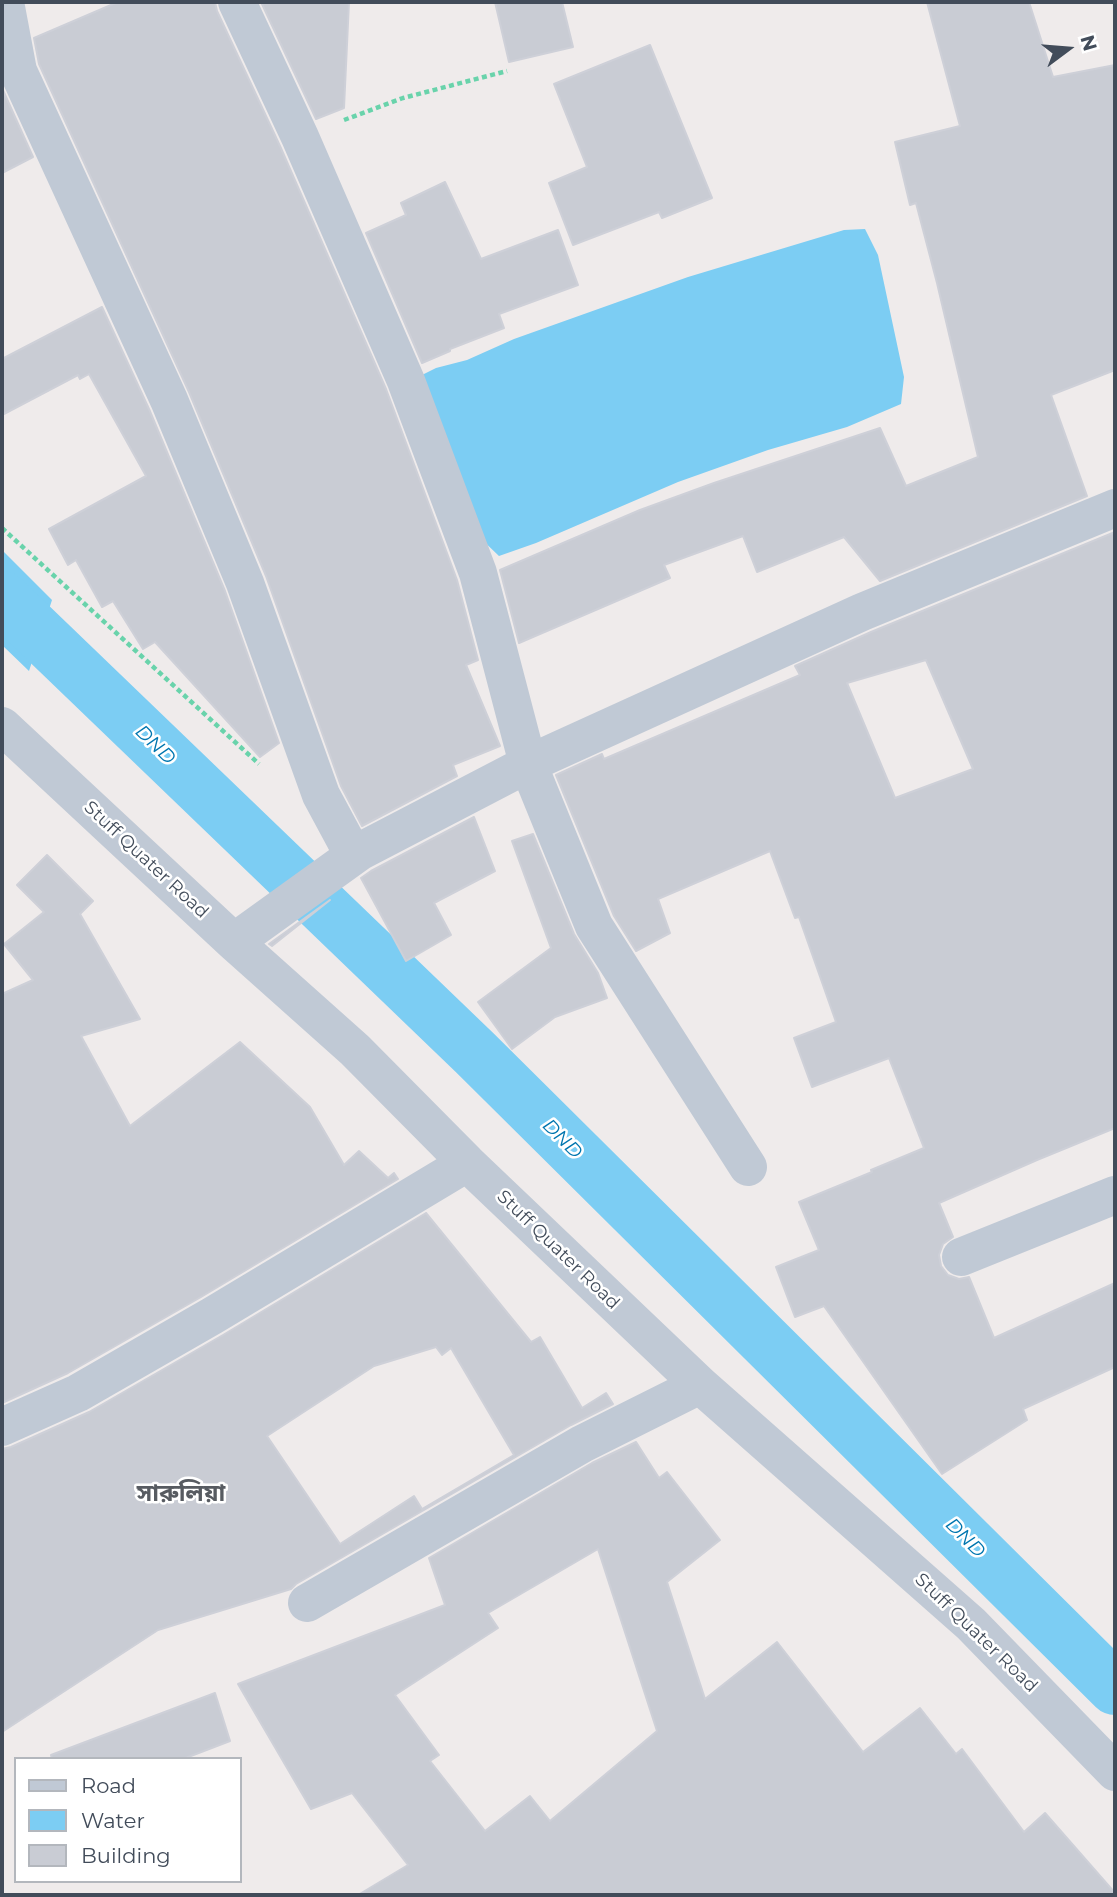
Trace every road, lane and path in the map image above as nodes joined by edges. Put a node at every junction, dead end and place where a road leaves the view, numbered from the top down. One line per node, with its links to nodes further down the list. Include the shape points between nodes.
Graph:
1 (5, 2): 10 (street, via 18,71 169,400 245,583 321,794 349,847)
2 (237, 2): 4 (street)
3 (507, 71): 4 (path, via 403,98)
4 (300, 136): 8 (street, via 406,381 478,573)
5 (1115, 508): 8 (street, via 862,612)
6 (2, 528): 9 (path)
7 (2, 726): 11 (street, Stuff Quater Road)
8 (528, 764): 10 (street); 13 (street, via 594,926)
9 (260, 765)
10 (359, 852): 11 (street)
11 (234, 942): 12 (street, Stuff Quater Road, via 355,1050)
12 (467, 1163): 16 (street, Stuff Quater Road); 17 (street, via 212,1317 78,1393)
13 (748, 1167)
14 (1115, 1195): 15 (street)
15 (961, 1257)
16 (700, 1385): 18 (street, via 582,1444); 19 (street, Stuff Quater Road, via 971,1624)
17 (2, 1427)
18 (307, 1604)
19 (1115, 1772)

